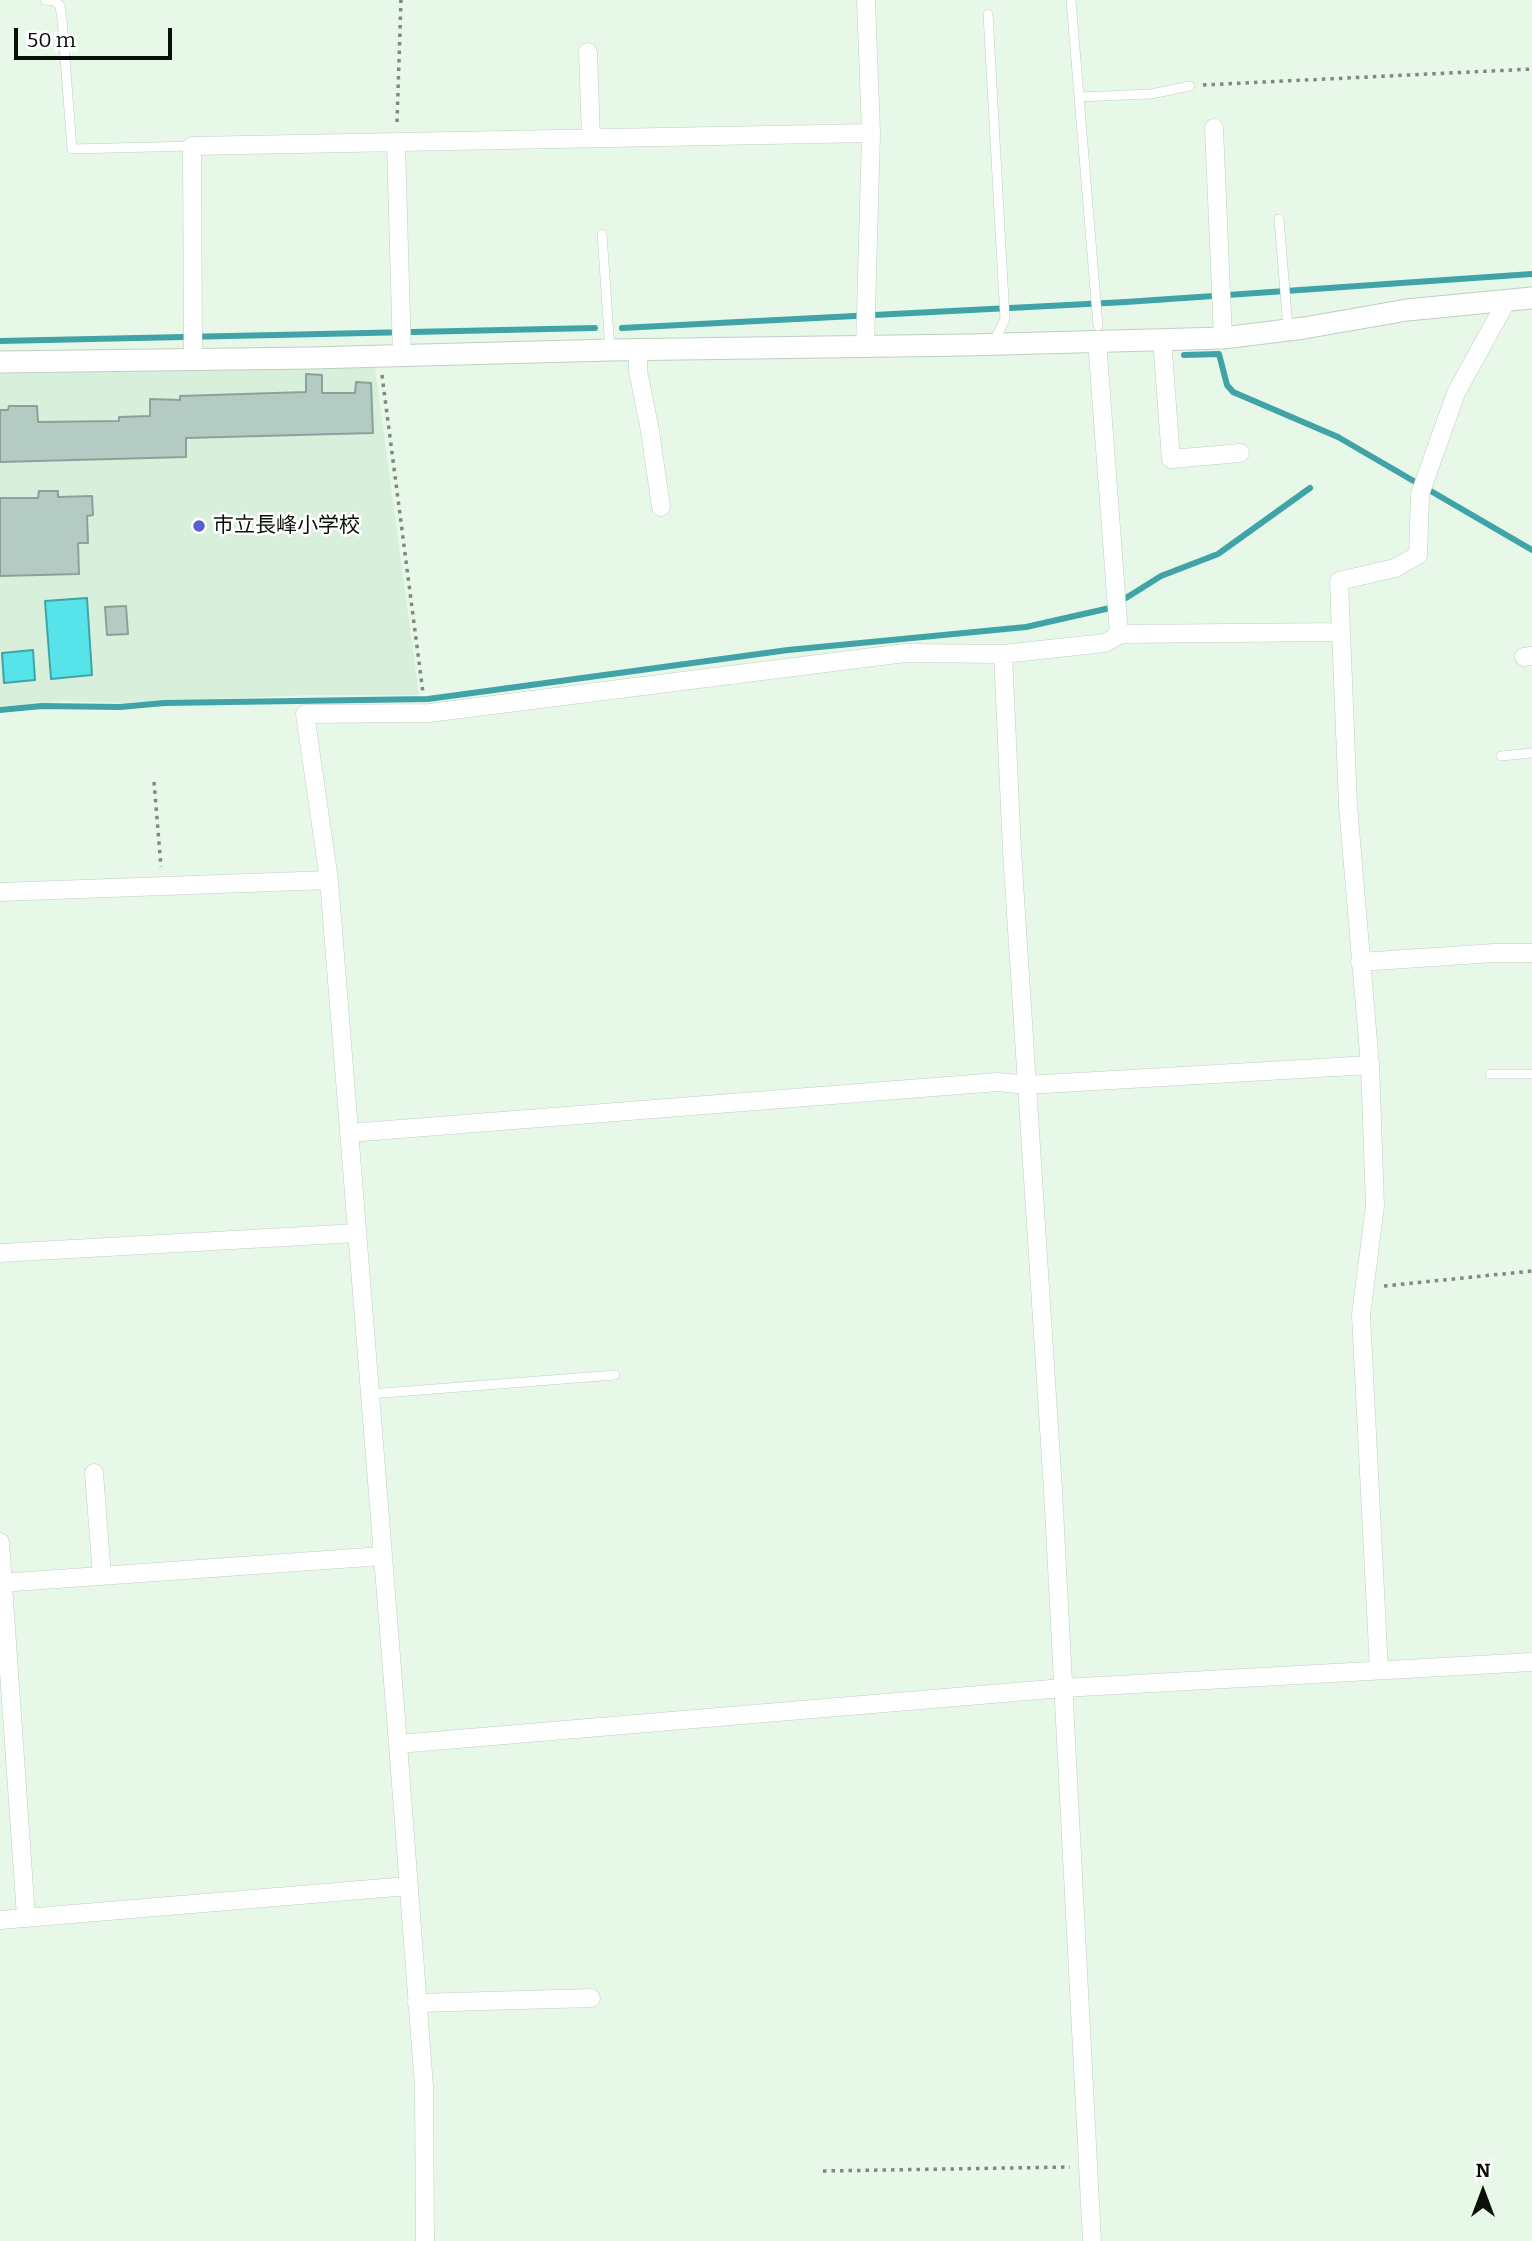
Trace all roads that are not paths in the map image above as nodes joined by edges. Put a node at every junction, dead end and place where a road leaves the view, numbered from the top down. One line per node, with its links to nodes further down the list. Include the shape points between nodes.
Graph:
1 (45, 0): 12 (lane, via 60,6 72,149)
2 (866, 0): 9 (street)
3 (1071, 0): 7 (lane)
4 (988, 14): 21 (lane, via 1005,319)
5 (588, 52): 10 (street)
6 (1190, 86): 7 (lane, via 1151,94)
7 (1079, 97): 18 (lane)
8 (1214, 128): 19 (street)
9 (871, 133): 10 (street); 22 (street)
10 (591, 138): 11 (street)
11 (396, 142): 12 (street); 25 (street)
12 (192, 146): 26 (street)
13 (1279, 219): 17 (lane)
14 (602, 234): 23 (lane)
15 (1532, 298): 16 (street)
16 (1506, 302): 17 (street, via 1407,310); 30 (street, via 1456,393 1420,494 1418,555 1395,568 1339,581)
17 (1288, 330): 19 (street)
18 (1097, 334): 20 (street); 21 (street); 31 (street)
19 (1223, 338): 20 (street)
20 (1162, 339): 28 (street, via 1171,459)
21 (992, 344): 22 (street)
22 (865, 347): 24 (street)
23 (610, 350): 24 (street); 25 (street)
24 (638, 350): 29 (street)
25 (402, 355): 26 (street)
26 (193, 359): 27 (street)
27 (0, 362)
28 (1240, 453)
29 (661, 507)
30 (1340, 632): 31 (street); 38 (street)
31 (1119, 635): 32 (street, via 1105,643)
32 (1003, 654): 35 (street, via 905,653 429,713 305,714); 42 (street)
33 (1532, 753): 34 (lane)
34 (1502, 757)
35 (329, 880): 36 (street); 43 (street)
36 (0, 892)
37 (1532, 953): 38 (street)
38 (1360, 962): 39 (street)
39 (1370, 1065): 42 (street); 54 (street, via 1375,1206 1361,1315)
40 (1532, 1073): 41 (lane)
41 (1490, 1074)
42 (1027, 1085): 43 (street, via 998,1082); 56 (street)
43 (349, 1133): 44 (street)
44 (357, 1233): 45 (street); 47 (street)
45 (0, 1253)
46 (615, 1375): 47 (lane)
47 (370, 1394): 50 (street)
48 (94, 1473): 51 (street)
49 (0, 1542): 52 (street)
50 (383, 1556): 51 (street); 57 (street)
51 (102, 1576): 52 (street)
52 (2, 1583): 59 (street)
53 (1532, 1662): 54 (street); 55 (street)
54 (1379, 1670): 56 (street)
55 (1532, 1682)
56 (1063, 1688): 57 (street); 64 (street)
57 (398, 1744): 58 (street)
58 (408, 1886): 59 (street); 62 (street)
59 (26, 1917): 60 (street)
60 (0, 1920)
61 (591, 1998): 62 (street)
62 (417, 2003): 63 (street, via 424,2087)
63 (425, 2241)
64 (1092, 2241)

